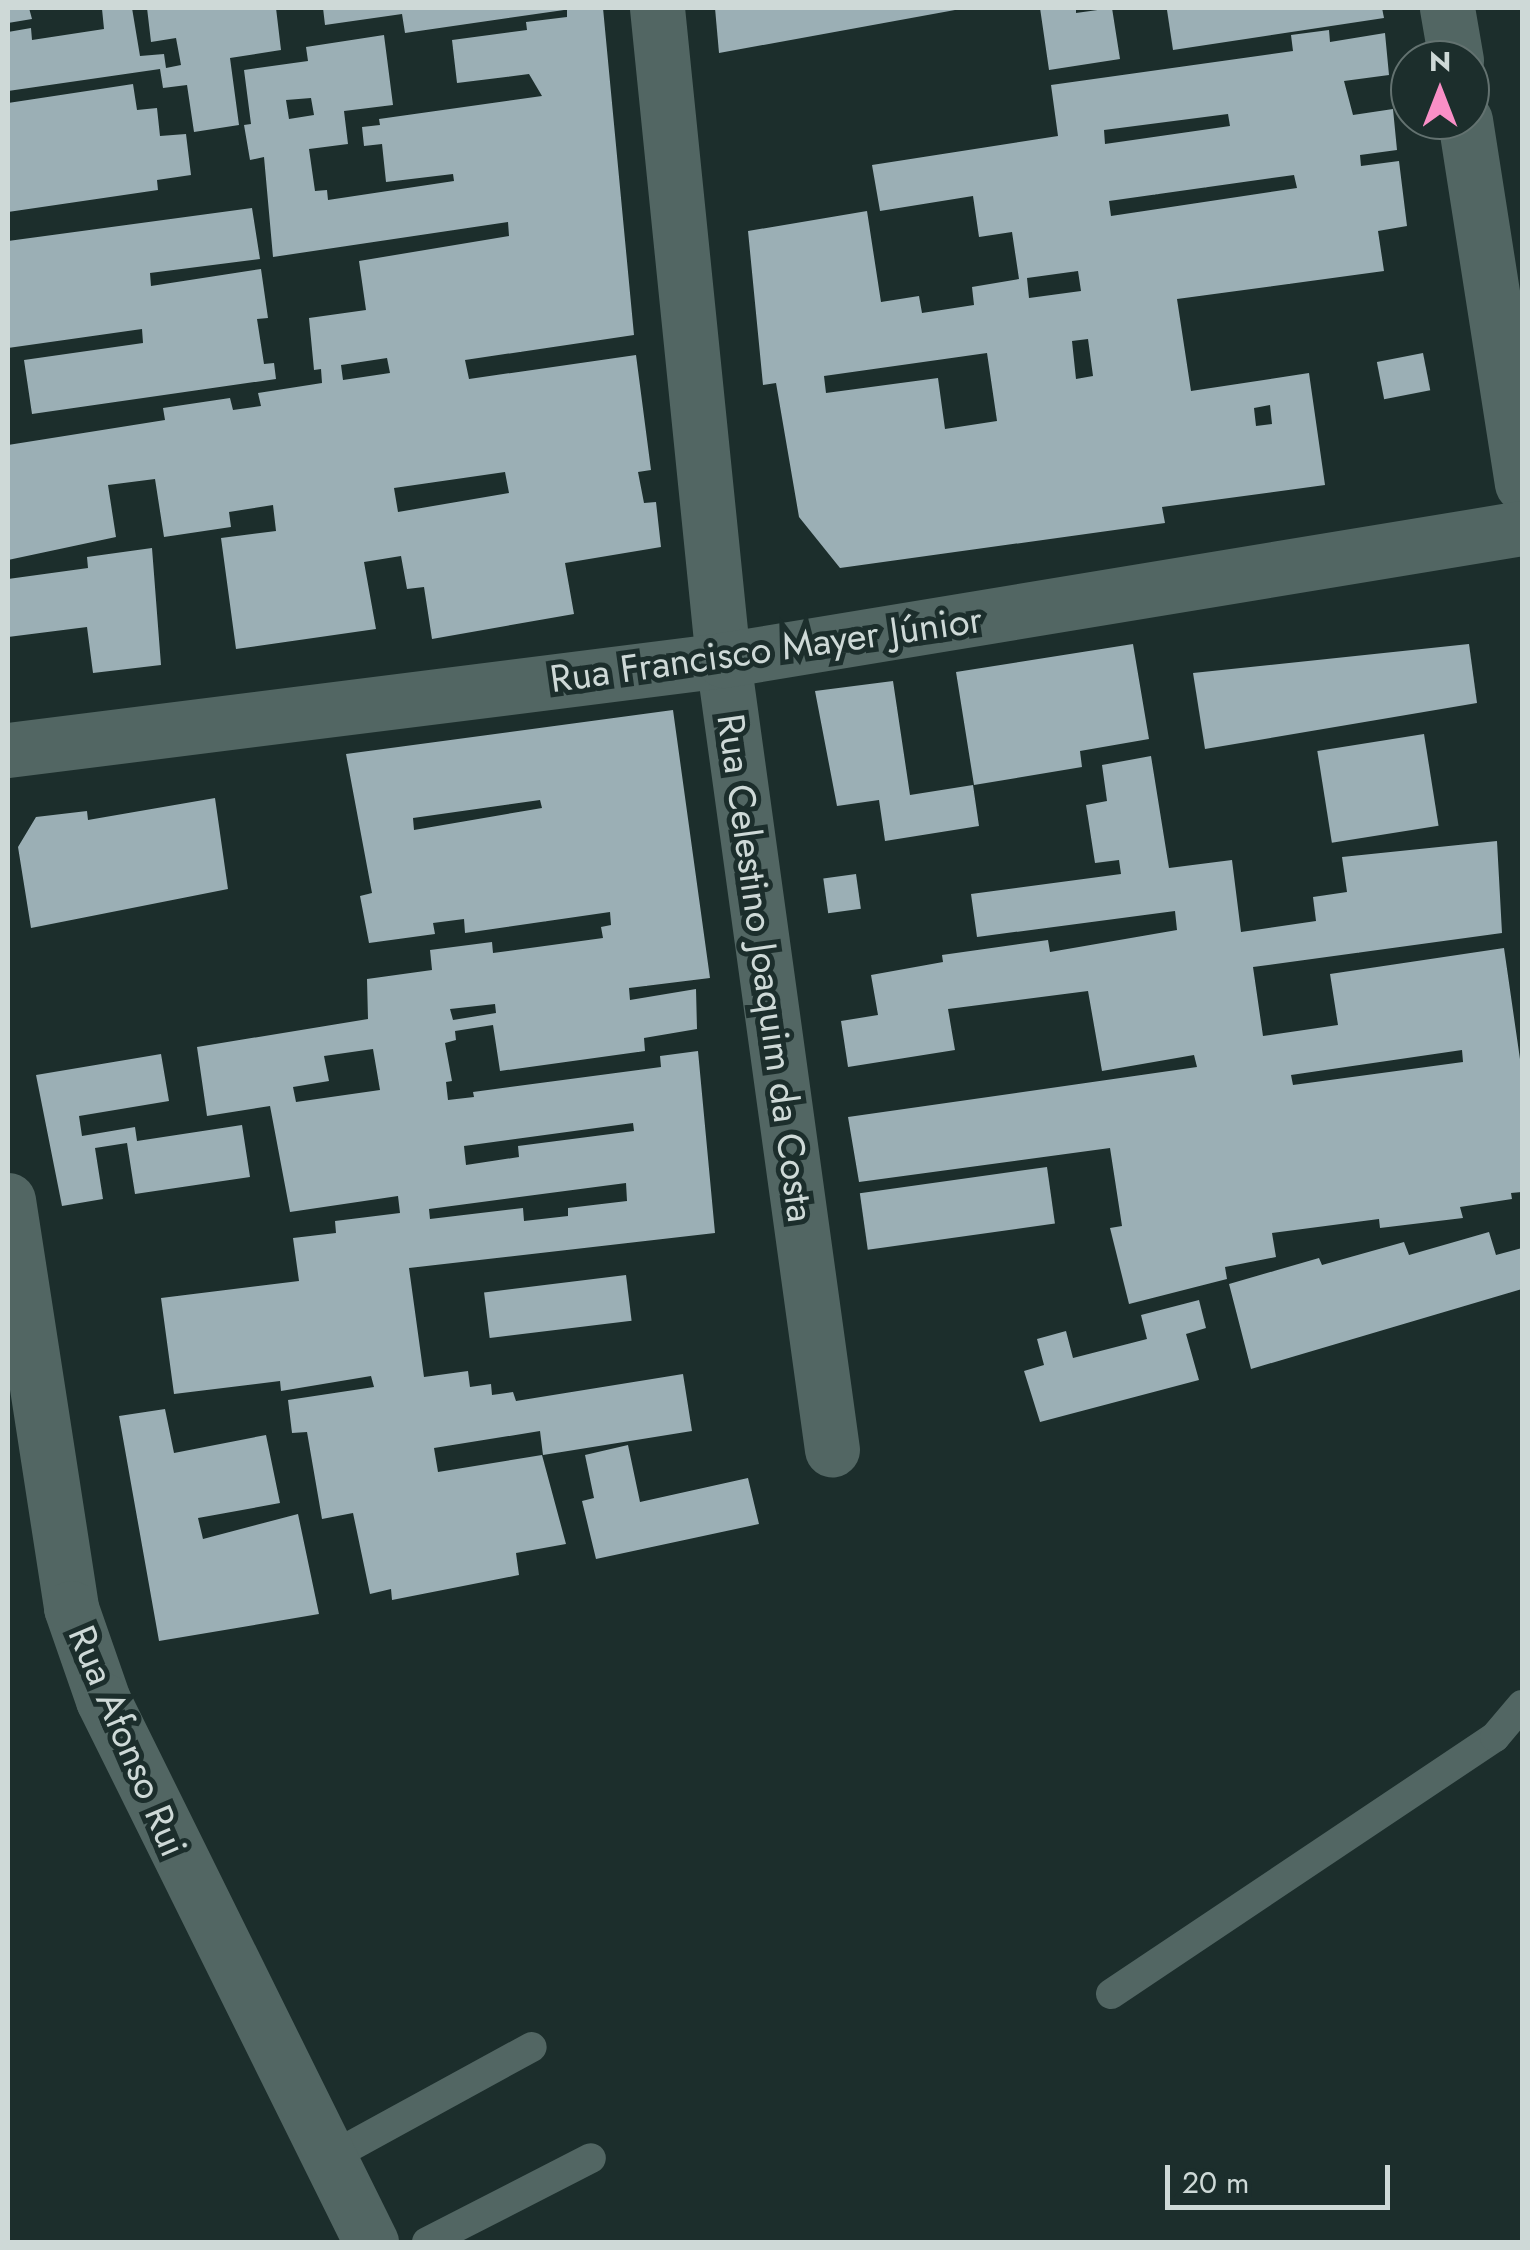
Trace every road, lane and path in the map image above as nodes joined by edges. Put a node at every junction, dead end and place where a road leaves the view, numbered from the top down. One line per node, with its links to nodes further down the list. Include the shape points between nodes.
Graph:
1 (657, 8): 7 (street, Rua Celestino Joaquim da Costa)
2 (1448, 8): 3 (street)
3 (1453, 40)
4 (1468, 140): 5 (street)
5 (1522, 484)
6 (1522, 528): 7 (street, Rua Francisco Mayer Júnior)
7 (723, 660): 8 (street, Rua Francisco Mayer Júnior); 10 (street, Rua Celestino Joaquim da Costa)
8 (8, 750)
9 (8, 1200): 14 (street, Rua Afonso Rui, via 71,1608 136,1773)
10 (832, 1450)
11 (1522, 1705): 12 (lane, via 1495,1737)
12 (1111, 1994)
13 (532, 2047): 14 (lane)
14 (329, 2158): 16 (street, Rua Afonso Rui)
15 (592, 2158): 17 (lane)
16 (371, 2242)
17 (427, 2242)

